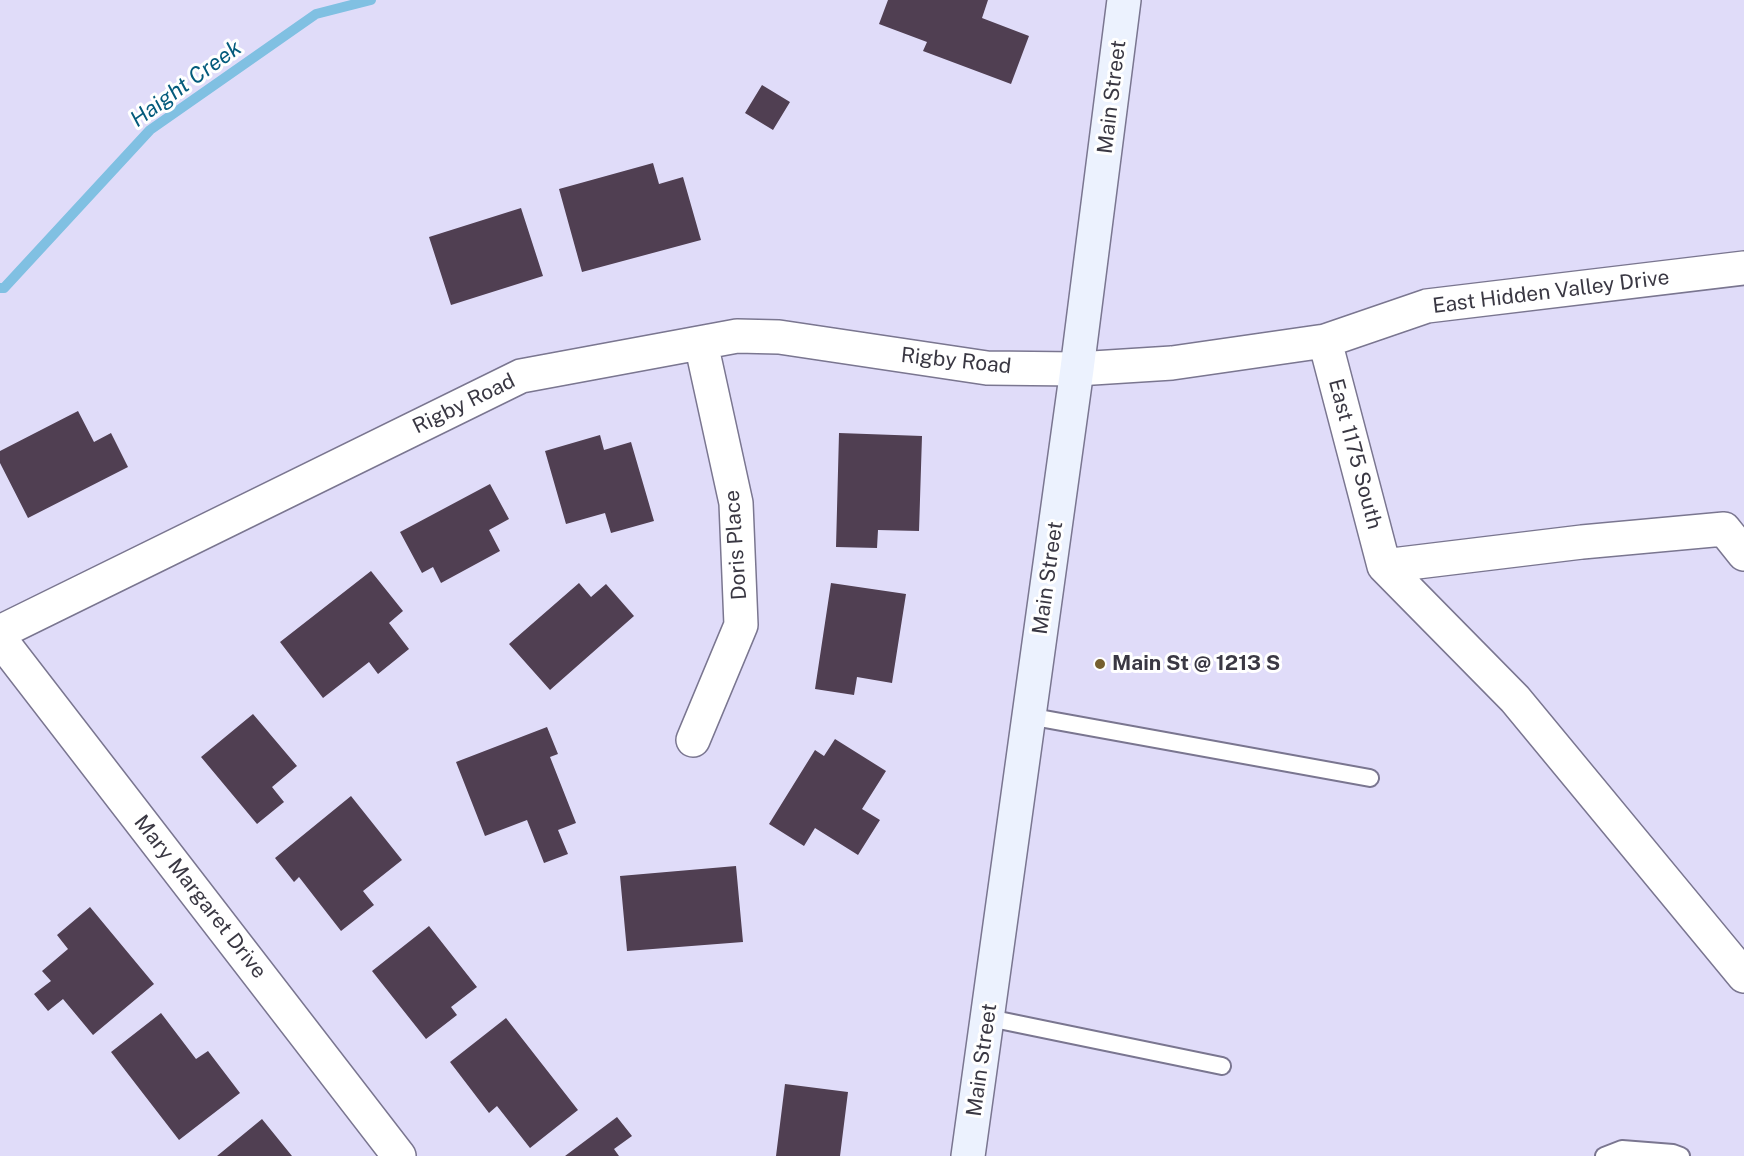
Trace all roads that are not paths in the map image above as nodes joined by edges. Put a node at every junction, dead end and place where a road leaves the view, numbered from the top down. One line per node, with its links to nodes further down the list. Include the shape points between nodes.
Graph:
1 (1124, 0): 5 (main road, Main Street)
2 (1744, 268): 3 (street, East Hidden Valley Drive, via 1427,306)
3 (1325, 342): 5 (street, East Hidden Valley Drive, via 1172,363); 8 (street, East 1175 South)
4 (701, 343): 5 (street, Rigby Road, via 737,336 779,337 987,368); 9 (street, Rigby Road, via 521,376); 12 (street, Doris Place, via 736,503 741,625)
5 (1077, 369): 11 (main road, Main Street)
6 (1734, 527): 7 (street); 8 (street)
7 (1744, 554)
8 (1384, 566): 14 (street, via 1515,699)
9 (0, 632)
10 (0, 639): 17 (street, Mary Margaret Drive)
11 (1028, 716): 13 (lane); 15 (main road, Main Street)
12 (693, 740)
13 (1370, 778)
14 (1744, 976)
15 (989, 1018): 16 (lane); 18 (main road, Main Street)
16 (1222, 1066)
17 (399, 1156)
18 (968, 1156)
19 (1604, 1156): 20 (lane, via 1622,1149)
20 (1681, 1156)

